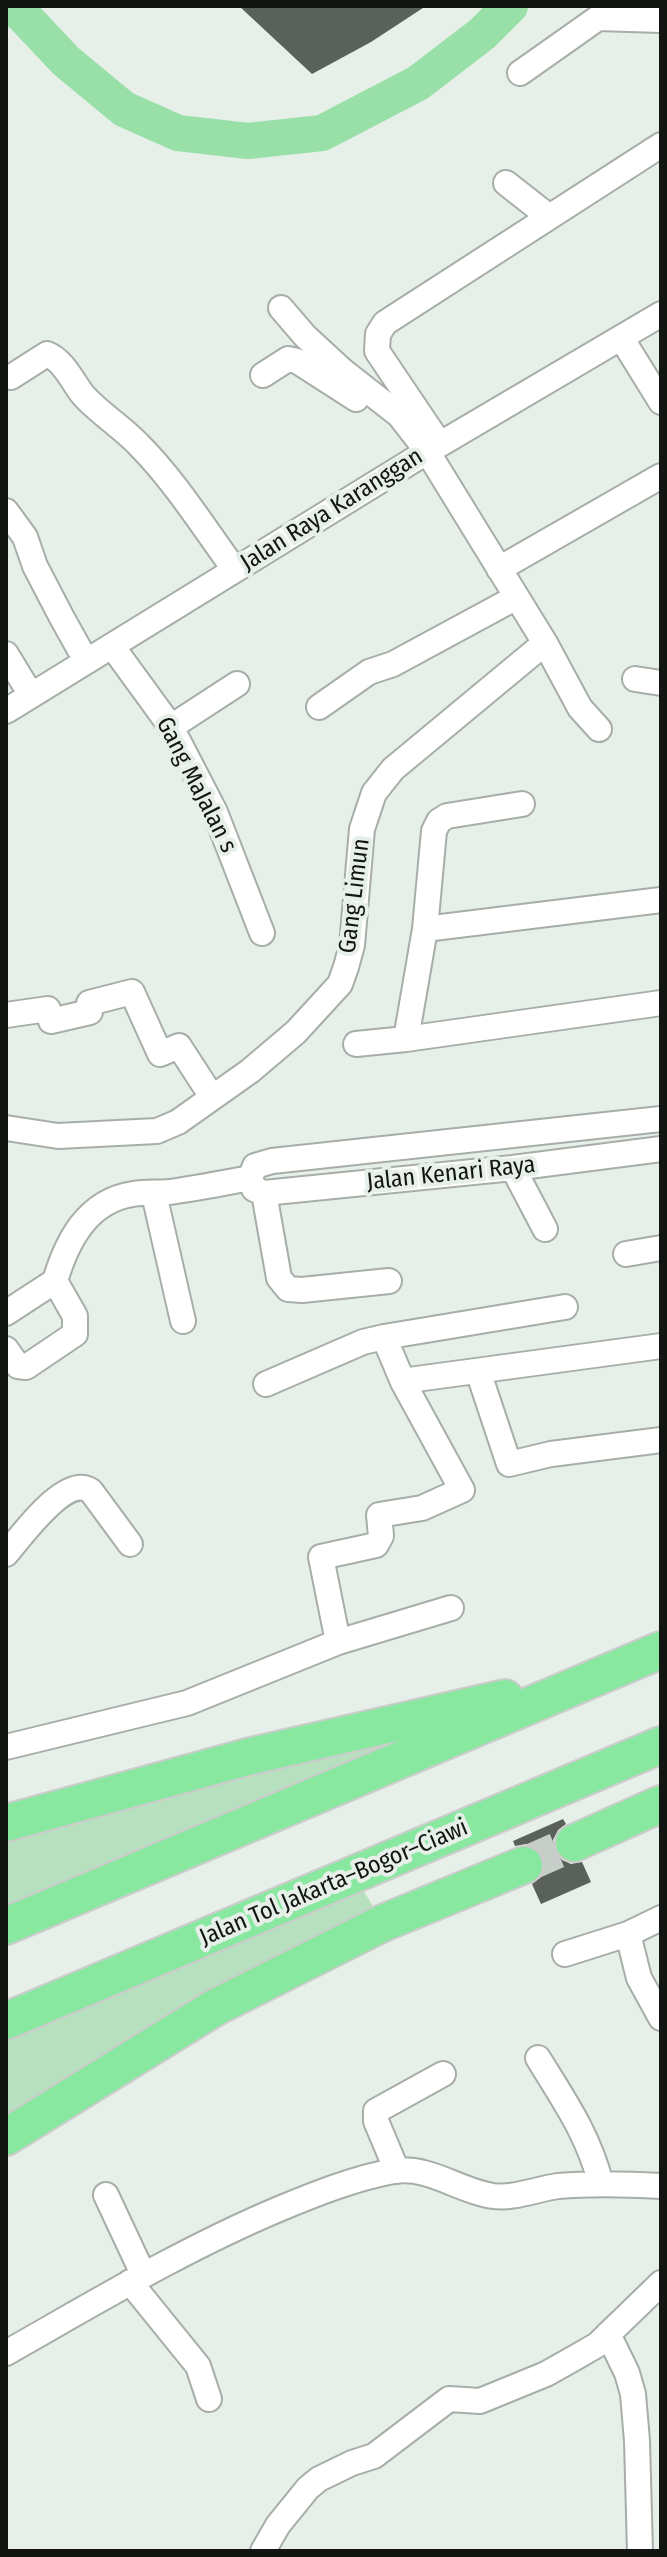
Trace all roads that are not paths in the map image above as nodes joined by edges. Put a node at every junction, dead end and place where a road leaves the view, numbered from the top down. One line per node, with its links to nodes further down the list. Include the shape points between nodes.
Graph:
1 (661, 20): 2 (street, via 598,18)
2 (520, 73)
3 (661, 145): 5 (street)
4 (506, 183): 5 (street)
5 (548, 216): 12 (street, via 385,323 378,334 377,351)
6 (281, 308): 12 (street, via 343,371 399,415)
7 (661, 314): 8 (street, Jalan Raya Karanggan)
8 (622, 339): 11 (street); 12 (street, Jalan Raya Karanggan)
9 (263, 375): 12 (street, via 282,361 297,361)
10 (11, 377): 16 (street, via 47,354 56,358 83,394 154,461)
11 (661, 402)
12 (429, 450): 15 (street); 16 (street, Jalan Raya Karanggan)
13 (661, 476): 15 (street)
14 (6, 511): 21 (street, via 25,537)
15 (499, 569): 17 (street)
16 (235, 570): 19 (street, Jalan Raya Karanggan)
17 (515, 598): 18 (street); 26 (street, via 369,672)
18 (545, 643): 29 (street, via 580,708); 38 (street, Gang Limun, via 393,769 374,793 362,829 352,945 340,984 296,1032)
19 (112, 646): 21 (street, Jalan Raya Karanggan); 28 (street, Gang MaJalan s)
20 (6, 654): 25 (street)
21 (86, 661): 25 (street, Jalan Raya Karanggan)
22 (635, 679): 23 (street)
23 (661, 683)
24 (237, 684): 28 (street)
25 (31, 695): 27 (street, Jalan Raya Karanggan)
26 (319, 707)
27 (6, 711)
28 (171, 727): 33 (street, Gang MaJalan s, via 215,812)
29 (599, 729)
30 (522, 804): 32 (street, via 439,821)
31 (661, 900): 32 (street)
32 (425, 929): 36 (street)
33 (262, 933)
34 (661, 1003): 36 (street)
35 (6, 1015): 38 (street, via 48,1009 51,1021 90,1012 89,1003 132,992 160,1054 179,1046)
36 (406, 1039): 37 (street)
37 (356, 1044)
38 (212, 1097): 40 (street, Gang Limun, via 157,1131 58,1136)
39 (661, 1119): 43 (street, Jalan Kenari Raya, via 272,1161 255,1166)
40 (6, 1128)
41 (661, 1149): 42 (street, Jalan Kenari Raya)
42 (513, 1168): 43 (street, Jalan Kenari Raya); 45 (street)
43 (257, 1185): 44 (street, Jalan Kenari Raya); 49 (street, via 279,1278 288,1289)
44 (154, 1194): 48 (street, Jalan Kenari Raya, via 131,1194 105,1204 83,1221 64,1251); 52 (street)
45 (545, 1229)
46 (661, 1248): 47 (street)
47 (626, 1254)
48 (55, 1281): 51 (street); 55 (street, via 75,1316 75,1334 26,1367 18,1366)
49 (389, 1281)
50 (565, 1307): 53 (street)
51 (6, 1313)
52 (183, 1321)
53 (384, 1337): 58 (street); 63 (street, via 462,1490 422,1508 379,1515 381,1536 376,1545 321,1557)
54 (661, 1346): 56 (street)
55 (6, 1349)
56 (478, 1371): 57 (street); 59 (street, via 509,1464)
57 (409, 1380)
58 (266, 1384)
59 (661, 1440)
60 (130, 1544): 61 (street, via 91,1491 79,1487 60,1494)
61 (6, 1554)
62 (451, 1608): 63 (street)
63 (338, 1642): 67 (street, via 187,1703)
64 (661, 1650): 65 (highway)
65 (601, 1676): 69 (highway, via 251,1756); 73 (highway)
66 (661, 1745): 77 (highway, Jalan Tol Jakarta–Bogor–Ciawi)
67 (6, 1747)
68 (661, 1804): 70 (highway)
69 (6, 1823)
70 (574, 1843)
71 (524, 1865): 80 (highway, via 383,1923 214,2008)
72 (661, 1918): 74 (street)
73 (6, 1926)
74 (628, 1934): 75 (street); 76 (street, via 639,1978)
75 (565, 1954)
76 (661, 2018)
77 (6, 2021)
78 (538, 2058): 82 (street, via 581,2128)
79 (443, 2074): 81 (street, via 376,2111)
80 (6, 2137)
81 (397, 2171): 82 (street, via 431,2174 497,2197); 85 (street, via 300,2200)
82 (601, 2184): 83 (street)
83 (661, 2186)
84 (106, 2195): 85 (street)
85 (137, 2278): 88 (street); 89 (street, via 198,2366)
86 (661, 2283): 87 (street)
87 (608, 2334): 90 (street, via 546,2374 480,2401 449,2399 374,2456 319,2479 278,2525); 91 (street, via 635,2403)
88 (6, 2353)
89 (209, 2399)
90 (263, 2551)
91 (640, 2551)

